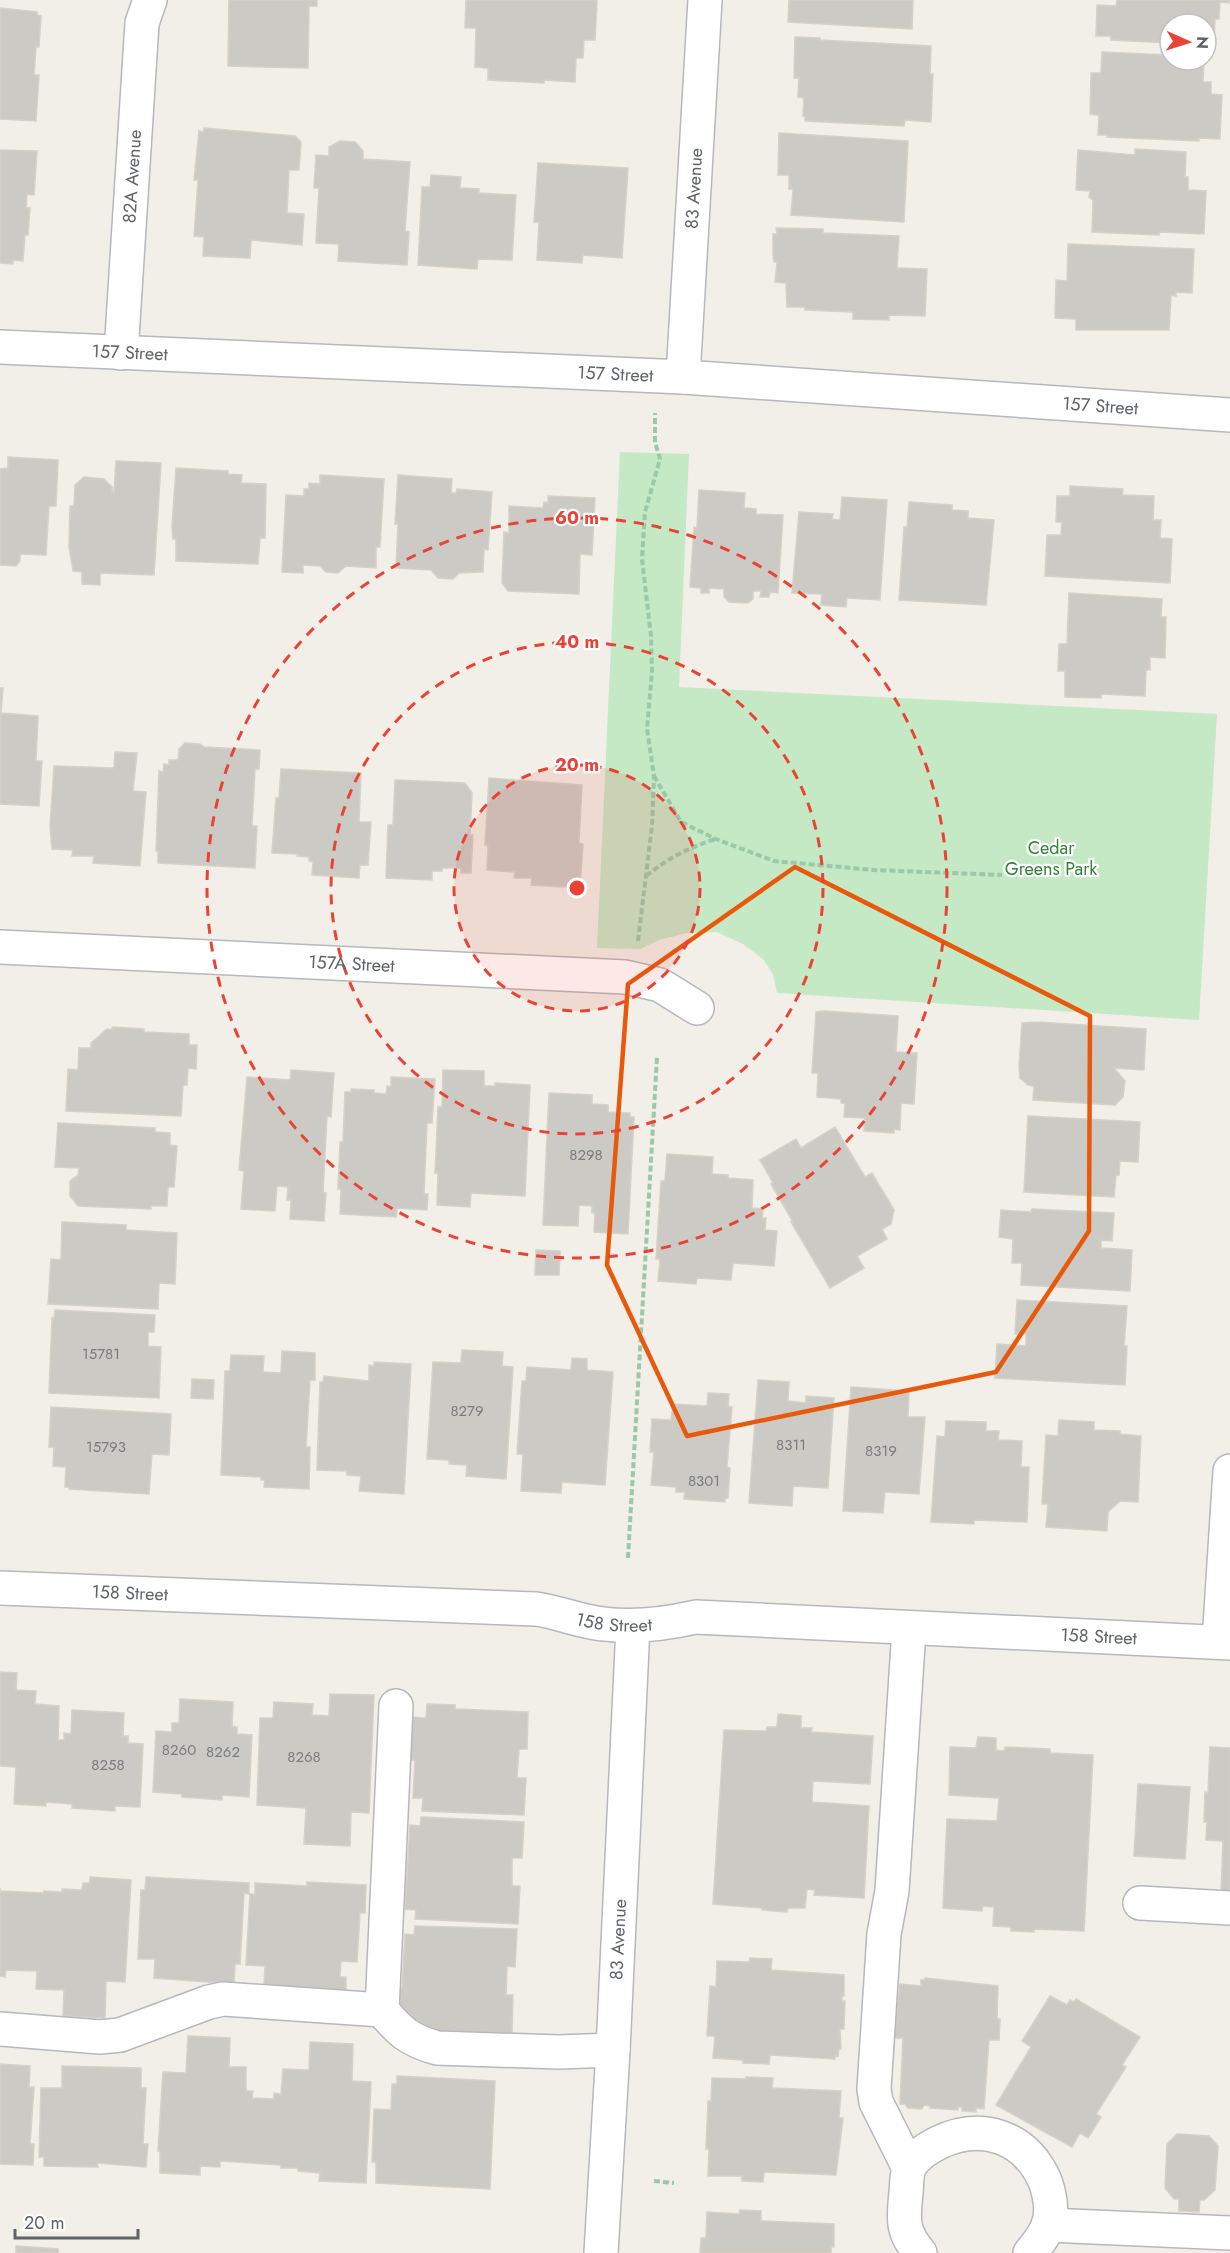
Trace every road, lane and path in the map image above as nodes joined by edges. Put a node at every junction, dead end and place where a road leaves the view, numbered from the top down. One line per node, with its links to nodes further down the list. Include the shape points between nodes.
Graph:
1 (150, 0): 4 (street, 82A Avenue, via 142,23)
2 (705, 0): 5 (street, 83 Avenue)
3 (0, 347): 4 (street, 157 Street)
4 (121, 353): 5 (street, 157 Street)
5 (683, 377): 7 (street, 157 Street)
6 (655, 413): 8 (path, via 655,442 660,459 645,512 642,559 651,636 647,729)
7 (1230, 415)
8 (654, 776): 9 (path, via 681,822); 11 (path)
9 (716, 839): 10 (path, via 774,861); 11 (path, via 666,859)
10 (1002, 875)
11 (645, 876): 12 (path)
12 (637, 944)
13 (0, 947): 14 (street, 157A Street, via 625,977 660,985)
14 (697, 1008)
15 (657, 1057): 17 (path)
16 (1230, 1471): 21 (street)
17 (628, 1558)
18 (0, 1588): 19 (street, 158 Street, via 536,1609 602,1624)
19 (633, 1626): 20 (street, 158 Street, via 696,1617); 27 (street, 83 Avenue)
20 (909, 1629): 21 (street, 158 Street); 28 (street, via 892,1891 884,1934 873,2083 876,2102)
21 (1225, 1642)
22 (396, 1706): 25 (street)
23 (1140, 1904): 24 (street)
24 (1230, 1908)
25 (382, 2010): 26 (street, via 223,1999 120,2035); 27 (street, via 400,2032 437,2048)
26 (0, 2029)
27 (613, 2050): 34 (street, 83 Avenue)
28 (909, 2168): 31 (street, via 932,2146 958,2134 1003,2138 1027,2154 1044,2179 1049,2193); 33 (street, via 904,2221)
29 (654, 2181): 30 (path)
30 (674, 2183)
31 (1048, 2225): 32 (street); 35 (street)
32 (1230, 2233)
33 (908, 2248)
34 (601, 2253)
35 (1030, 2253)

